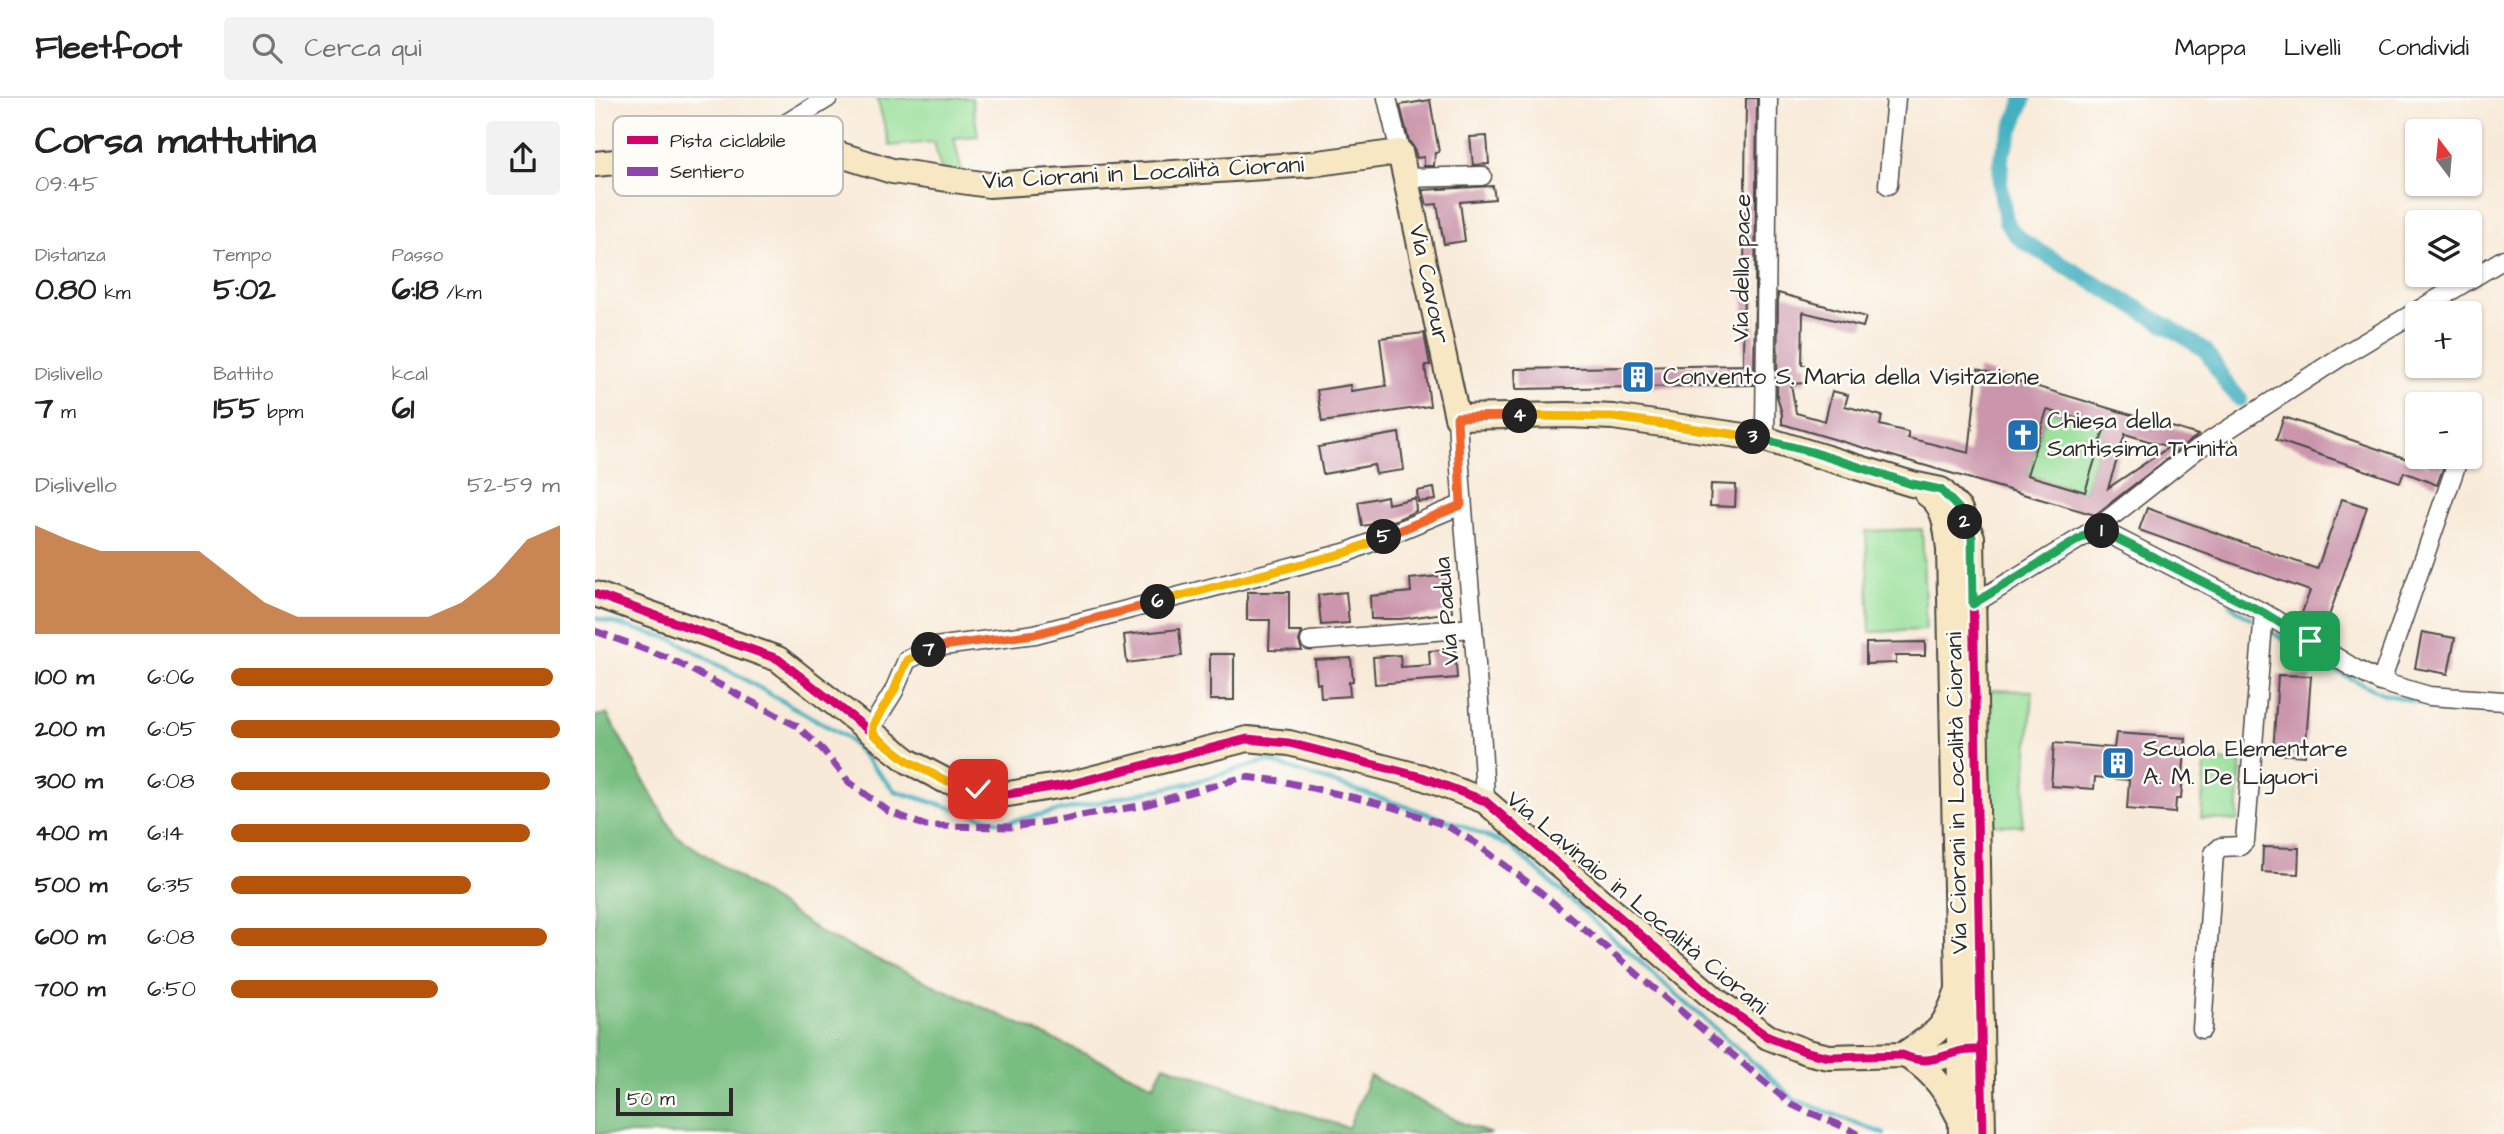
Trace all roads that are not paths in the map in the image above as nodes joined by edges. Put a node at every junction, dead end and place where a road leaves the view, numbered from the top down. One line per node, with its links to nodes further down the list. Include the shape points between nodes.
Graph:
1 (828, 98): 5 (street)
2 (1389, 98): 6 (street)
3 (1768, 98): 15 (street, Via della pace)
4 (1896, 98): 12 (street)
5 (798, 116)
6 (1401, 152): 7 (street, Via Ciorani in Località Ciorani, via 1311,164 989,185 892,172); 11 (street, Via Cavour)
7 (843, 156)
8 (613, 162): 9 (street, Via Ciorani in Località Ciorani)
9 (595, 164)
10 (1482, 176): 11 (street)
11 (1407, 178): 14 (street, Via Cavour)
12 (1888, 185)
13 (2504, 258): 18 (street, via 2196,450)
14 (1457, 417): 15 (street, via 1613,417); 17 (street, Via Padula)
15 (1765, 439): 20 (street, Via Ciorani in Località Ciorani, via 1912,484 1935,499 1945,518)
16 (2455, 469): 24 (street)
17 (1461, 505): 22 (street, Via Padula); 26 (street, via 1348,552 1035,634 935,647 907,660 873,725)
18 (2097, 528): 20 (street); 21 (street)
19 (595, 594): 26 (street, Via Lavinaio in Località Ciorani, via 778,659)
20 (1962, 604): 28 (street, Via Ciorani in Località Ciorani); 30 (street, Via Ciorani in Località Ciorani)
21 (2264, 613): 24 (street); 29 (street, via 2245,841 2214,853)
22 (1473, 628): 23 (street); 27 (street, Via Padula)
23 (1310, 641)
24 (2381, 682): 25 (street, via 2429,696)
25 (2504, 701)
26 (873, 734): 27 (street, Via Lavinaio in Località Ciorani, via 908,761 944,780 1008,794 1071,784 1247,739 1289,743 1422,776)
27 (1485, 801): 31 (street, Via Lavinaio in Località Ciorani, via 1717,1001 1768,1037 1829,1057)
28 (1958, 990): 30 (street, Via Ciorani in Località Ciorani); 31 (street, via 1947,1019 1932,1038)
29 (2202, 1029)
30 (1970, 1050): 31 (street, Via Lavinaio in Località Ciorani, via 1932,1060); 32 (street, Via Ciorani in Località Ciorani); 33 (street, Via Ciorani in Località Ciorani)
31 (1909, 1054): 32 (street, via 1946,1091)
32 (1961, 1127)
33 (1983, 1134)

